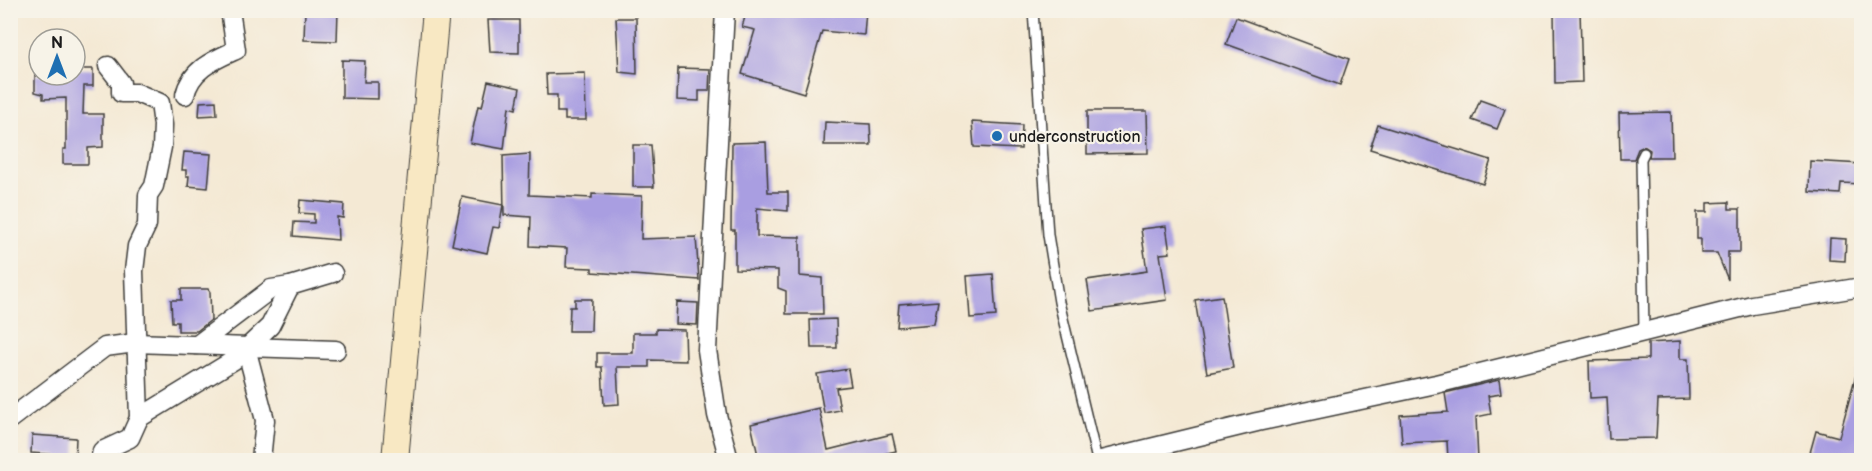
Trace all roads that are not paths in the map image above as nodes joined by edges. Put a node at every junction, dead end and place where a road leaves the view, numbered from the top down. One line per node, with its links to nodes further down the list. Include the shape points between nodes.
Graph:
1 (230, 10): 6 (street, via 236,50 205,64 194,75)
2 (436, 10): 20 (main road)
3 (725, 10): 21 (street, via 707,350)
4 (1033, 10): 22 (lane, via 1048,235 1059,302)
5 (108, 66): 12 (street, via 121,83 121,93 136,93 160,103 163,125 154,186 148,195 147,225 137,246)
6 (185, 95)
7 (1644, 153): 11 (lane)
8 (333, 273): 9 (street)
9 (290, 286): 13 (street, via 271,289); 14 (street, via 270,326)
10 (1862, 287): 11 (street, via 1752,305)
11 (1644, 330): 22 (street, via 1448,381)
12 (135, 343): 13 (street); 16 (street); 17 (street, via 105,347)
13 (197, 345): 14 (street)
14 (246, 348): 15 (street); 16 (street, via 234,360); 19 (street, via 265,420)
15 (336, 351)
16 (139, 418): 18 (street, via 130,438 102,451)
17 (10, 419)
18 (100, 460)
19 (261, 460)
20 (395, 460)
21 (729, 460)
22 (1099, 460)

